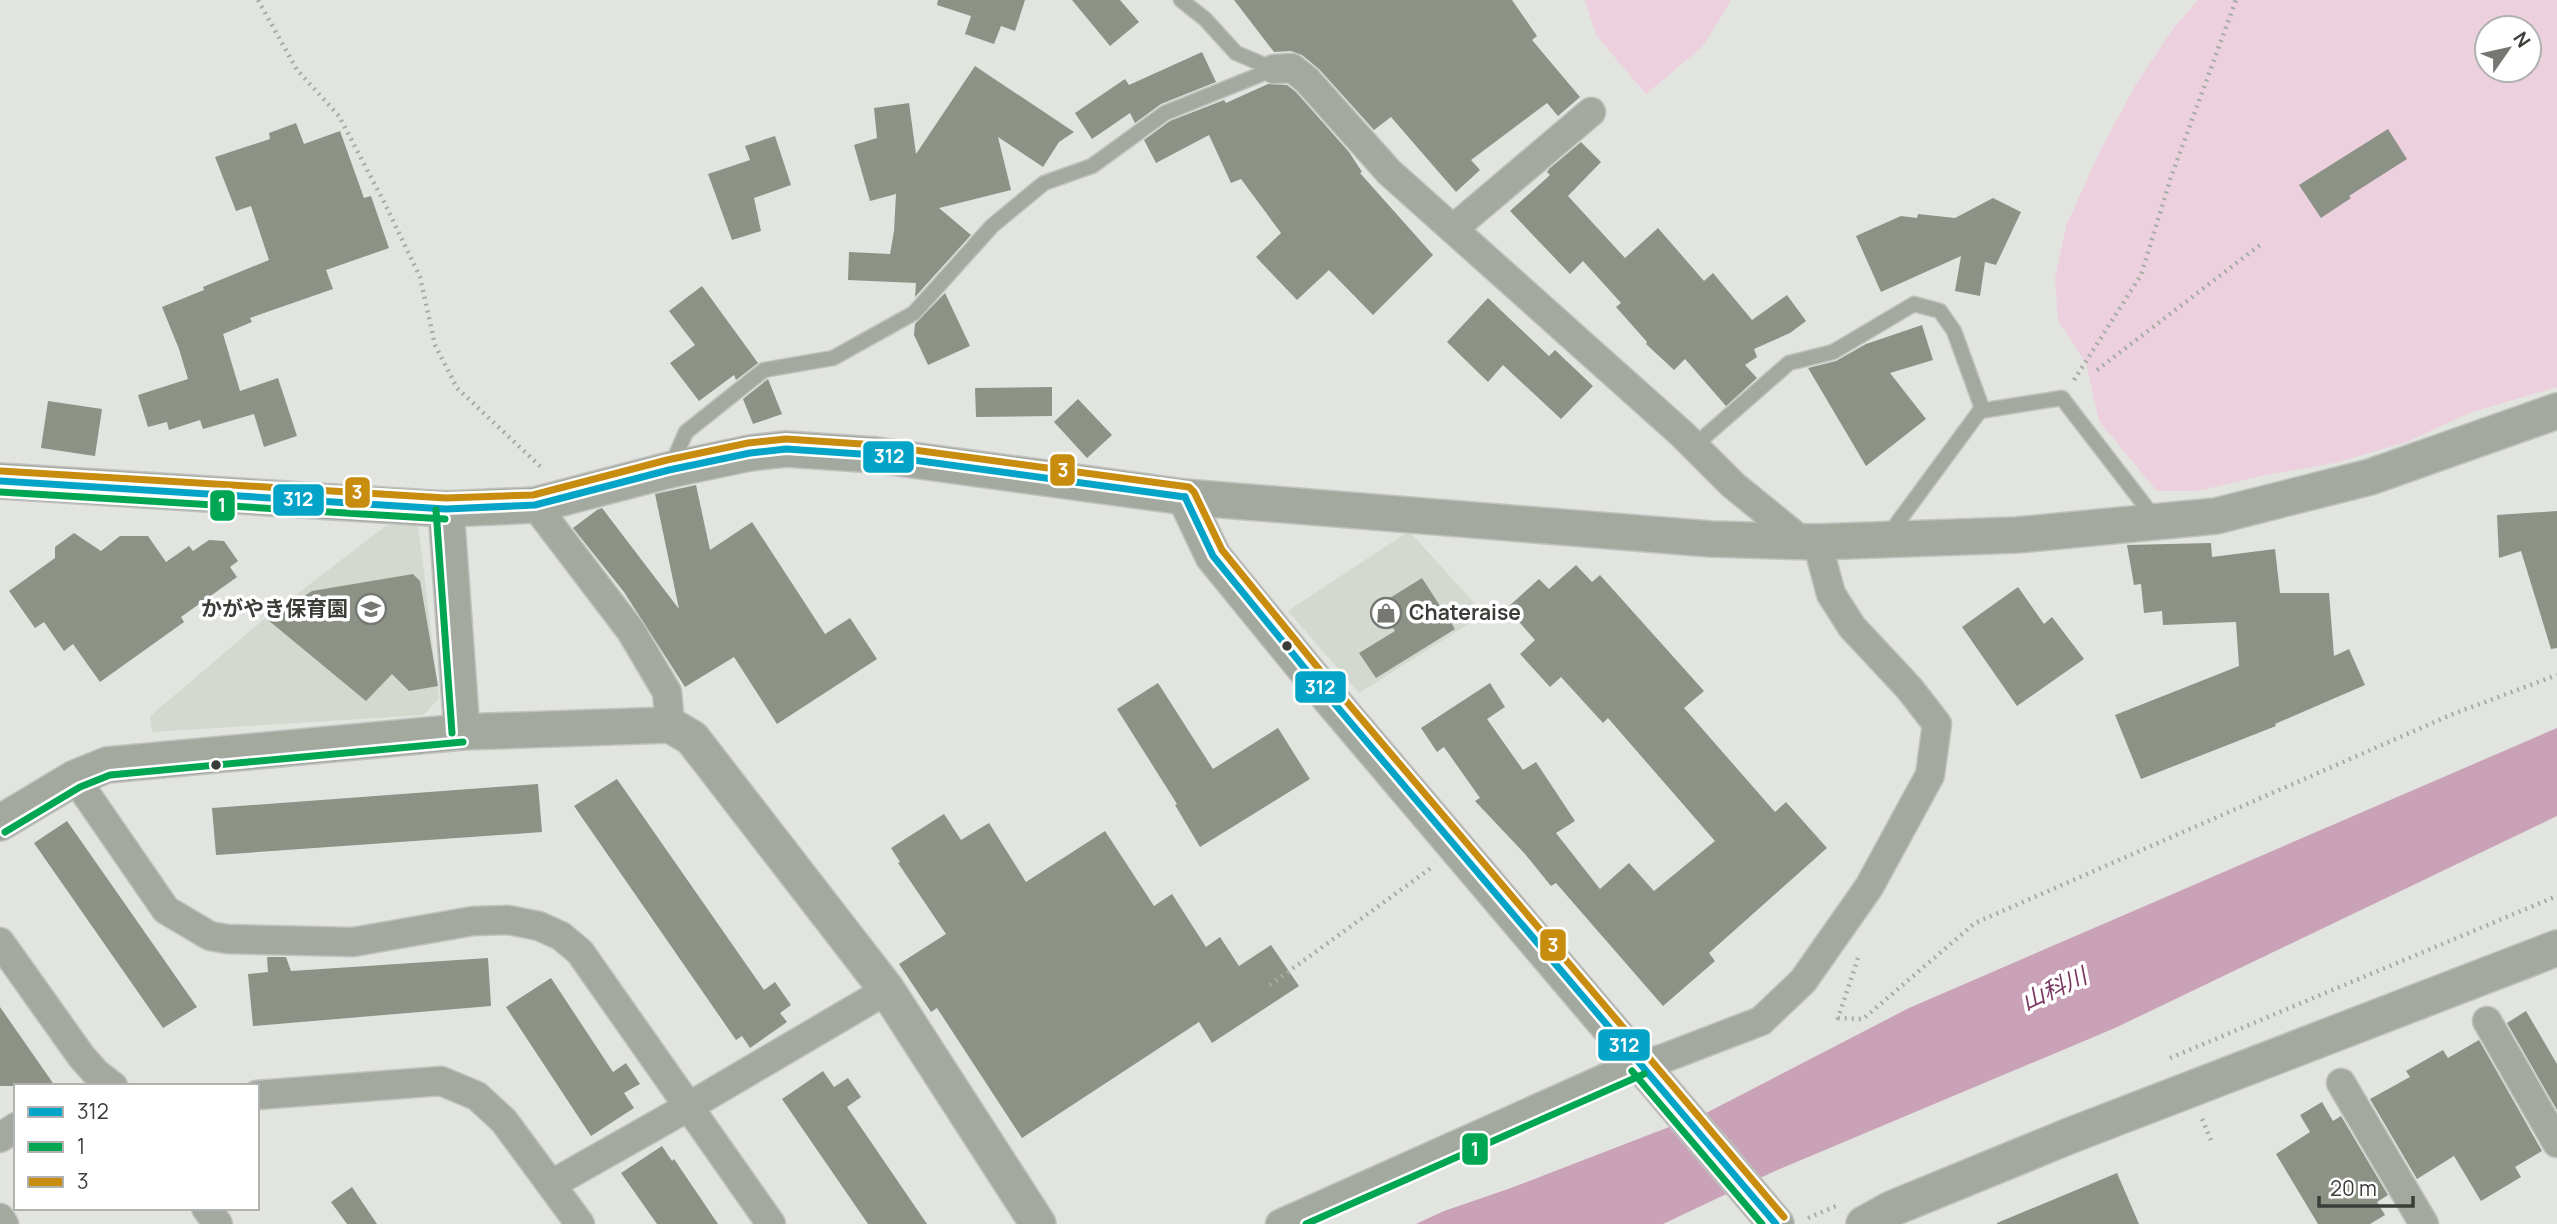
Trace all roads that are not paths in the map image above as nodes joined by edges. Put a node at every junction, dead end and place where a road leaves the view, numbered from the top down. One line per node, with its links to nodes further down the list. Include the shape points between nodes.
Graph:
1 (1181, 0): 2 (lane, via 1236,53)
2 (1274, 69): 4 (street, via 1292,68 1307,80 1389,172); 8 (lane, via 1165,113 1092,166 1044,183 992,226 914,313 833,358 764,370 686,432)
3 (1591, 112): 4 (street)
4 (1453, 229): 7 (street)
5 (1980, 411): 7 (lane, via 1954,331 1940,311 1914,304 1833,352 1789,363); 13 (lane, via 2062,398); 14 (lane)
6 (2557, 411): 13 (street, via 2370,477 2216,516)
7 (1694, 446): 15 (street, via 1733,485)
8 (669, 470): 10 (street, via 786,449 876,455); 11 (street)
9 (0, 481): 12 (street)
10 (1185, 497): 15 (street, via 1711,539); 24 (street, via 1213,556)
11 (551, 501): 12 (street); 16 (street, via 667,692)
12 (446, 509): 17 (street)
13 (2157, 522): 14 (street, via 2017,535)
14 (1885, 540): 15 (street)
15 (1810, 542): 24 (street, via 1831,594 1852,627 1937,724 1930,775 1869,887 1803,981 1761,1021 1662,1059)
16 (670, 725): 17 (street); 22 (street, via 692,738)
17 (462, 732): 18 (street, via 107,765)
18 (75, 778): 19 (street); 28 (street, via 166,910 210,936 353,942 473,921 508,920 540,926 561,936 580,952)
19 (0, 823)
20 (0, 942): 25 (street)
21 (2557, 948): 38 (street, via 2069,1136)
22 (887, 990): 28 (street); 36 (street)
23 (2487, 1021): 29 (street)
24 (1645, 1070): 32 (street); 37 (street)
25 (96, 1081)
26 (2341, 1083): 39 (street)
27 (259, 1095): 30 (street, via 441,1081 477,1096 495,1112)
28 (688, 1107): 30 (street); 35 (street)
29 (2557, 1143)
30 (552, 1184): 34 (street)
31 (0, 1218): 33 (street)
32 (1774, 1222)
33 (4, 1224)
34 (580, 1224)
35 (771, 1224)
36 (1038, 1224)
37 (1280, 1224)
38 (1864, 1224)
39 (2424, 1224)

